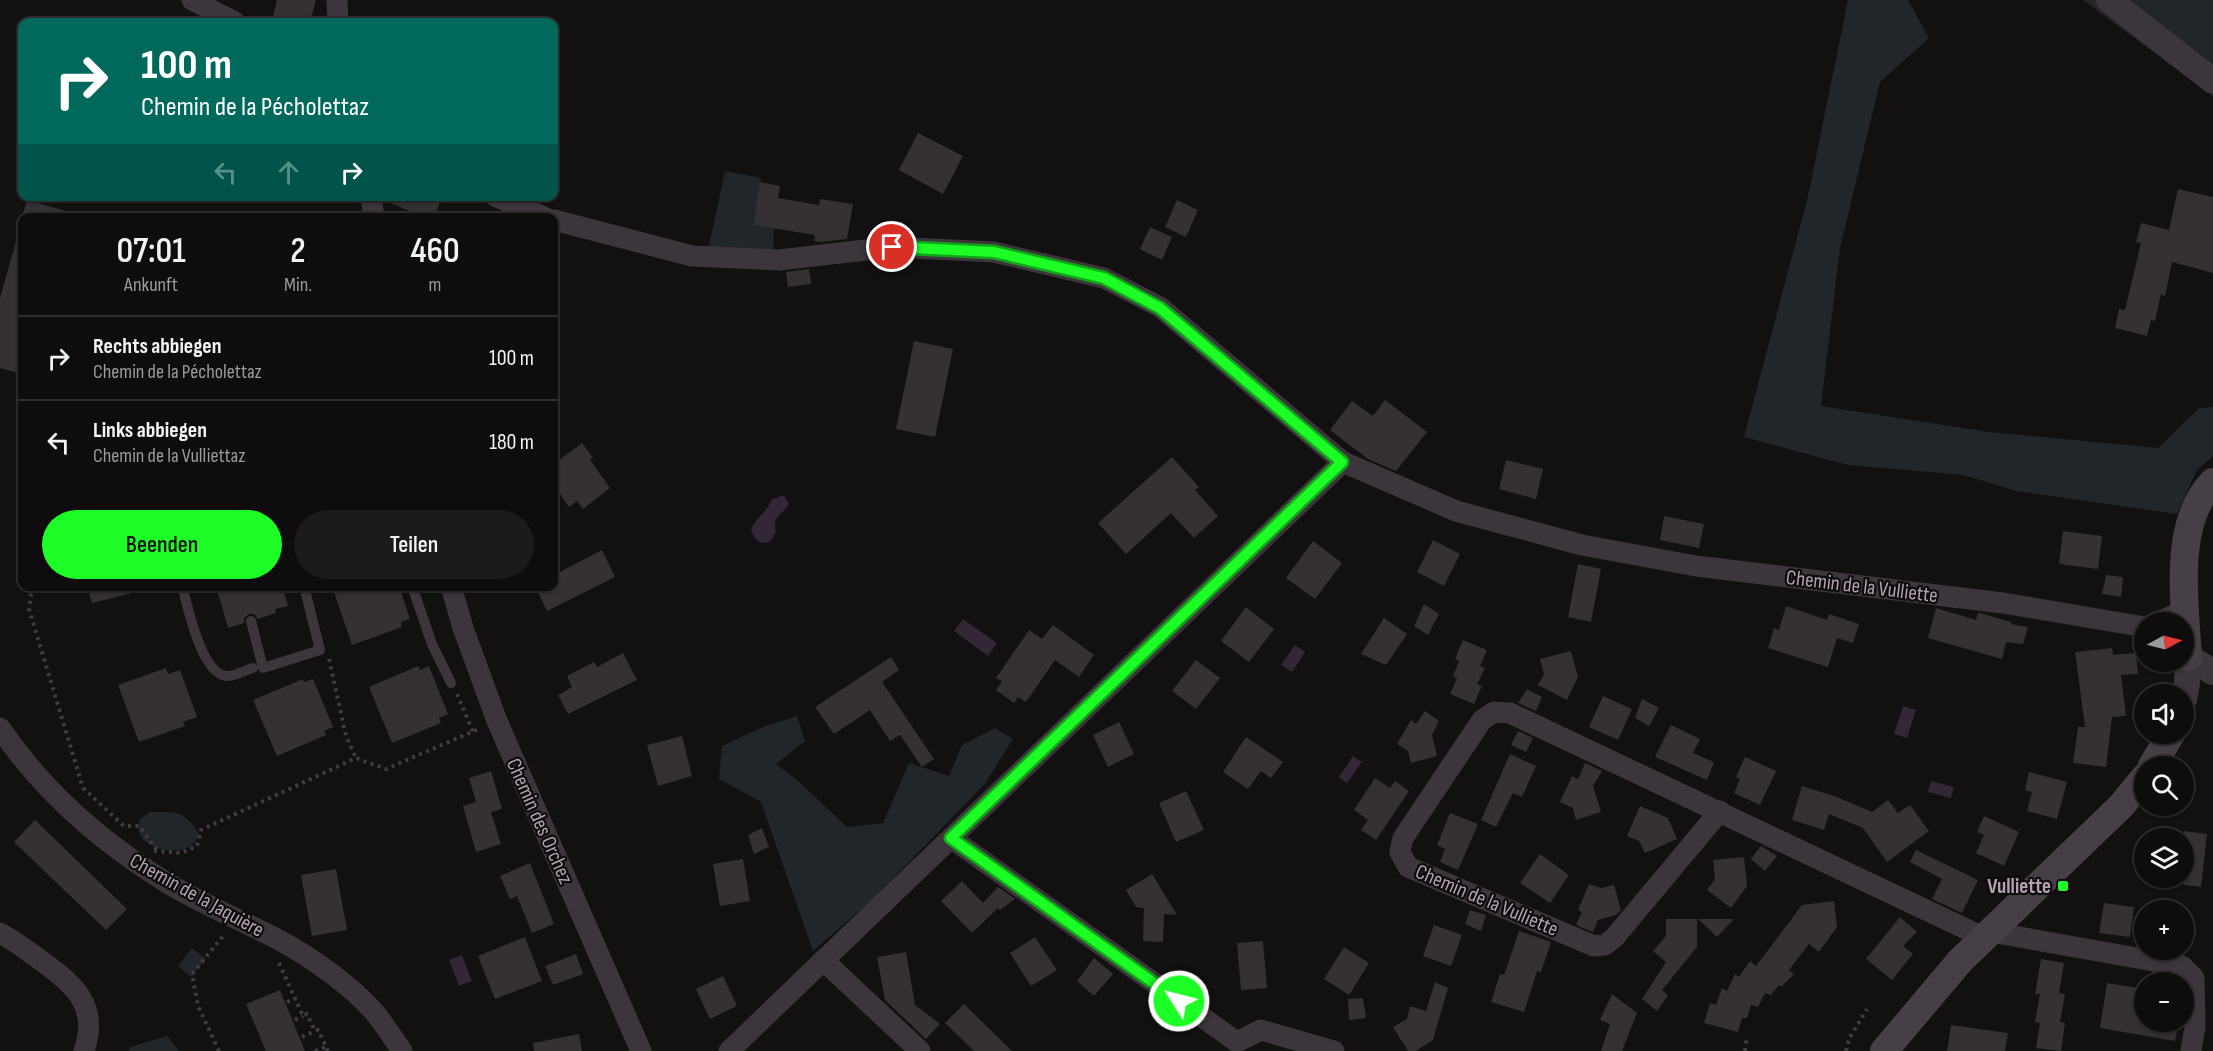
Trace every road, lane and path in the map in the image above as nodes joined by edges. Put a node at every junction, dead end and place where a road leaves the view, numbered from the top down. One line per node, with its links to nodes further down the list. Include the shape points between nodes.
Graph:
1 (192, 0): 4 (street)
2 (337, 0): 5 (street)
3 (2109, 0): 6 (street)
4 (227, 18)
5 (338, 18)
6 (2213, 81)
7 (507, 201): 8 (street)
8 (534, 213)
9 (558, 221): 10 (street, Chemin de la Vulliette, via 692,256 779,260 892,247 994,252 1104,278 1160,308)
10 (1342, 462): 21 (street, Chemin de la Vulliette, via 1456,511 1582,545 1696,566 2003,603); 33 (street)
11 (2213, 482): 17 (main road, via 2199,501 2187,538)
12 (31, 591): 34 (path, via 29,609 83,788 124,826 139,826)
13 (183, 591): 24 (lane, via 208,664 227,676)
14 (305, 591): 22 (lane)
15 (414, 591): 26 (lane)
16 (452, 591): 54 (street, Chemin des Orchez, via 497,721)
17 (2185, 609): 18 (street); 19 (main road)
18 (2179, 612)
19 (2185, 612)
20 (251, 621): 22 (lane, via 263,668)
21 (2134, 625)
22 (320, 650): 30 (path, via 329,658 346,736)
23 (2194, 661): 25 (street)
24 (252, 668)
25 (2213, 672)
26 (451, 683): 29 (path)
27 (489, 725): 29 (path)
28 (0, 728): 35 (street, Chemin de la Jaquière, via 50,789)
29 (473, 732): 30 (path, via 386,769)
30 (356, 758): 34 (path, via 201,830 197,846 181,853)
31 (2134, 790): 38 (main road)
32 (1720, 811): 32 (street, Chemin de la Vulliette, via 1605,945 1594,946 1408,867 1400,852 1402,838 1482,720 1494,712 1510,714); 38 (street, Chemin de la Vulliette)
33 (951, 838): 40 (street); 57 (street, via 1237,1042 1261,1030)
34 (157, 850): 35 (path)
35 (130, 859): 36 (street, Chemin de la Jaquière)
36 (225, 913): 51 (path, via 227,932 192,974 198,1006); 53 (street, Chemin de la Jaquière, via 332,973 376,1014)
37 (0, 933): 50 (street, via 77,989 88,1017)
38 (1988, 935): 60 (main road, via 1954,968); 61 (street, Chemin de la Vulliette, via 2182,966 2194,978 2195,1027)
39 (270, 957): 41 (path, via 279,962)
40 (824, 960): 55 (street); 56 (street)
41 (295, 999): 42 (path); 44 (path)
42 (287, 1002)
43 (1867, 1009): 59 (path)
44 (303, 1016): 45 (path); 46 (path, via 306,1014)
45 (295, 1020)
46 (315, 1031): 48 (path); 49 (path, via 318,1030)
47 (1747, 1036): 58 (path)
48 (302, 1037)
49 (327, 1049): 52 (path)
50 (84, 1051)
51 (219, 1051)
52 (315, 1051)
53 (402, 1051)
54 (640, 1051)
55 (729, 1051)
56 (920, 1051)
57 (1334, 1051)
58 (1745, 1051)
59 (1846, 1051)
60 (1884, 1051)
61 (2191, 1051)

